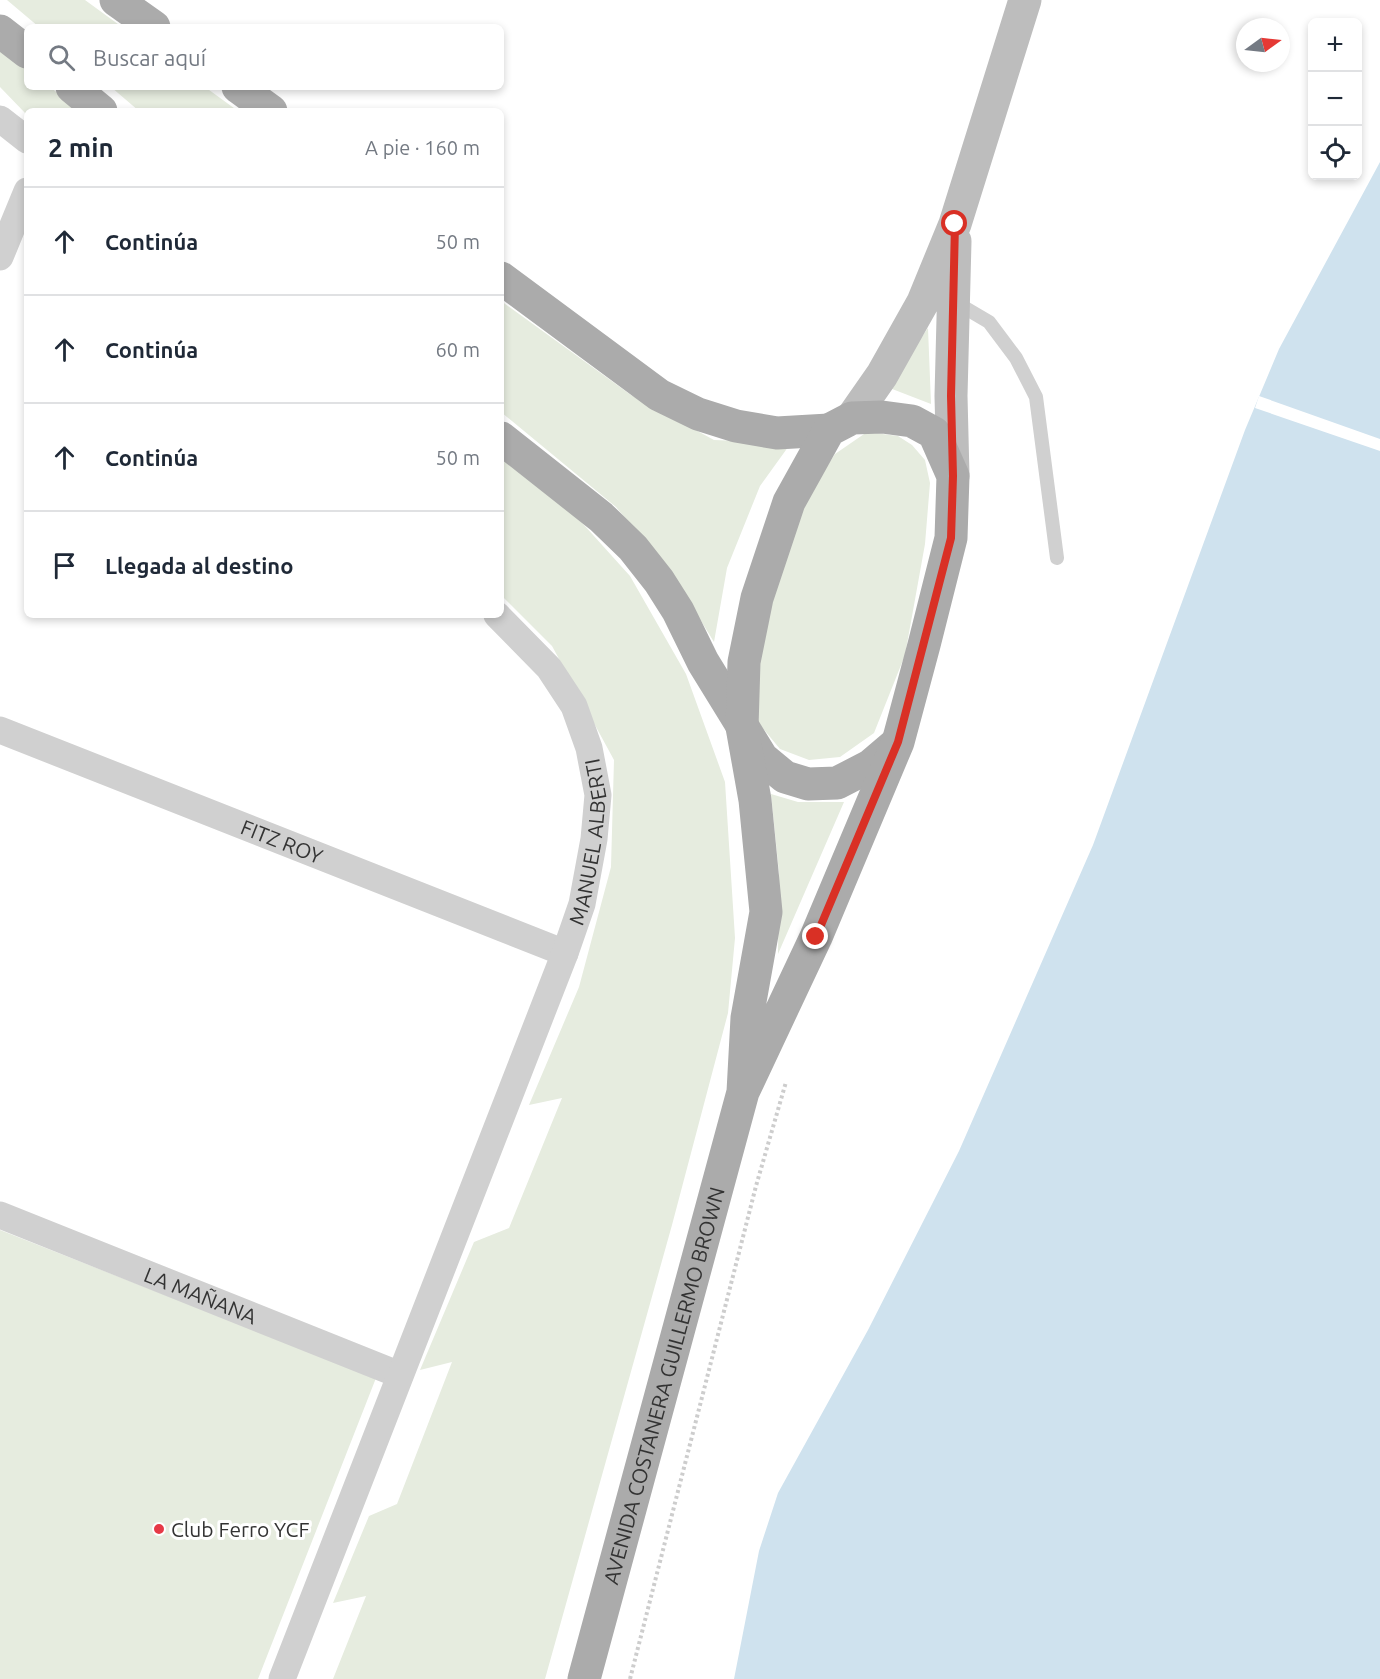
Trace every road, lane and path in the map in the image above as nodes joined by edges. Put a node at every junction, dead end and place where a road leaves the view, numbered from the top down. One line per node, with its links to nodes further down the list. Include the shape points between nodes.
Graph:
1 (116, 0): 3 (main road)
2 (1025, 0): 13 (main road)
3 (150, 24)
4 (0, 31): 5 (main road)
5 (24, 50)
6 (76, 90): 8 (main road)
7 (242, 90): 9 (main road)
8 (97, 108)
9 (267, 108)
10 (0, 119): 11 (street)
11 (24, 138)
12 (24, 198): 14 (street)
13 (955, 224): 16 (main road); 17 (main road, via 922,302 882,375)
14 (0, 257)
15 (504, 280): 17 (main road, via 659,395 698,414 777,433)
16 (954, 301): 19 (main road); 20 (lane, via 989,322 1016,358 1036,397)
17 (841, 424): 19 (main road, via 882,417 912,421 934,433); 22 (main road, via 789,502 757,598 744,662)
18 (504, 440): 22 (main road, via 601,517 633,548 659,581)
19 (953, 476): 24 (main road, AVENIDA COSTANERA GUILLERMO BROWN, via 951,538)
20 (1057, 558)
21 (500, 618): 25 (street, MANUEL ALBERTI, via 549,668 574,706 589,748 598,795 594,839 582,904)
22 (742, 727): 24 (main road, via 762,758 785,777 808,784 837,783 870,766); 26 (main road, AVENIDA COSTANERA GUILLERMO BROWN, via 755,800 766,912 747,1018)
23 (0, 730): 25 (street, FITZ ROY)
24 (898, 742): 26 (main road, AVENIDA COSTANERA GUILLERMO BROWN, via 816,937)
25 (565, 953): 28 (street, MANUEL ALBERTI)
26 (743, 1092): 30 (main road, AVENIDA COSTANERA GUILLERMO BROWN)
27 (0, 1215): 28 (street, LA MAÑANA)
28 (400, 1375): 29 (street, MANUEL ALBERTI)
29 (282, 1679)
30 (584, 1679)

